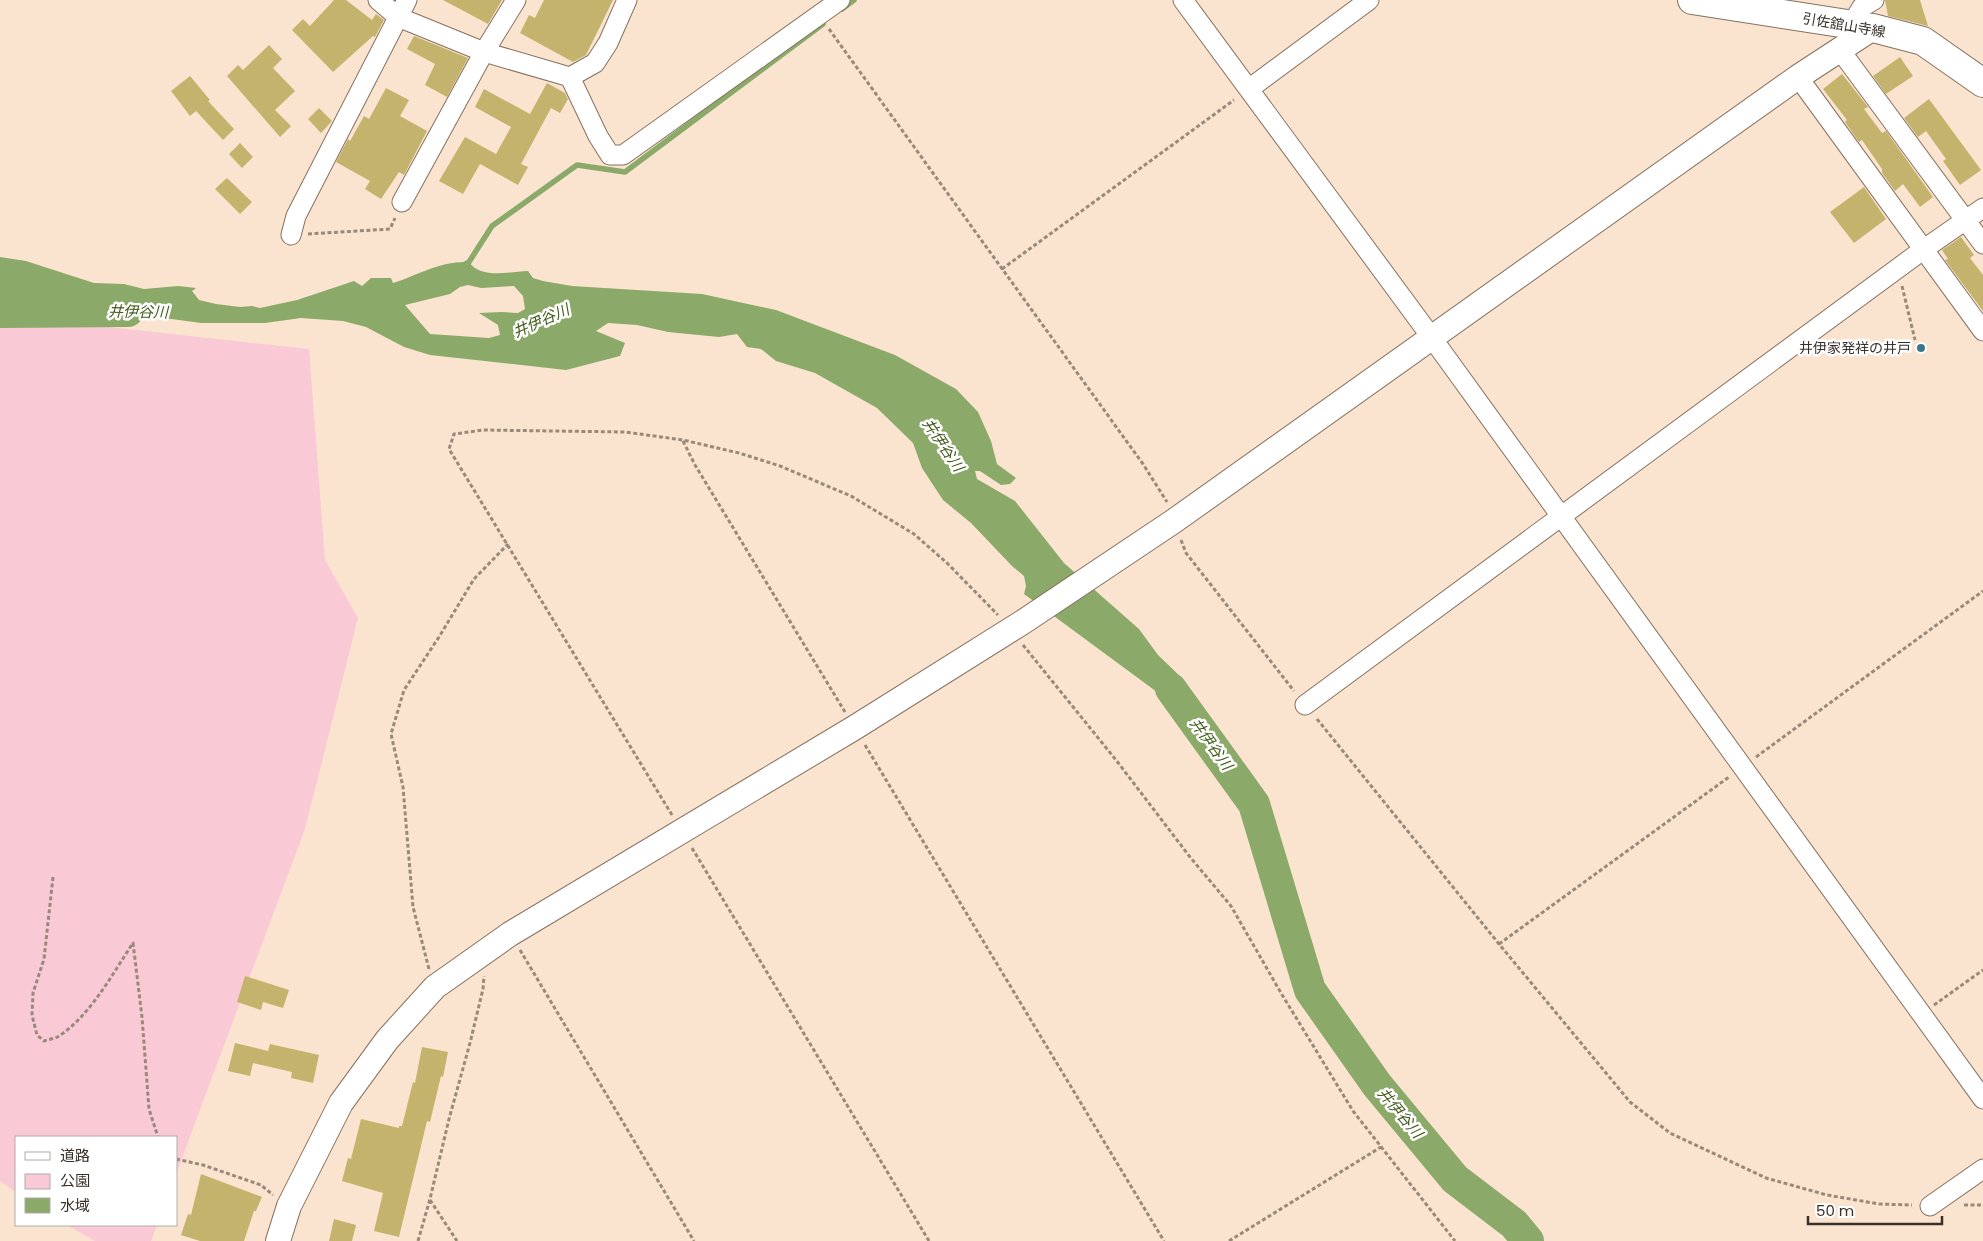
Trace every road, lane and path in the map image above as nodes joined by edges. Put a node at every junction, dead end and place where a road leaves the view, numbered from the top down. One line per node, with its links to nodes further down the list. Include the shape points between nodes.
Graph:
1 (378, 0): 11 (street)
2 (407, 0): 11 (street)
3 (516, 0): 13 (street)
4 (627, 0): 14 (street, via 608,43 594,63)
5 (840, 0): 10 (street)
6 (1183, 0): 17 (street)
7 (1369, 0): 17 (street)
8 (1692, 0): 9 (main road, 引佐舘山寺線)
9 (1862, 12): 12 (street); 16 (main road, 引佐舘山寺線, via 1923,41)
10 (819, 16): 14 (street, via 623,154 610,155); 24 (path)
11 (398, 17): 13 (street); 21 (street, via 296,216)
12 (1840, 50): 15 (street); 20 (street)
13 (484, 52): 14 (street); 18 (street)
14 (570, 77)
15 (1798, 77): 23 (street); 27 (street)
16 (1983, 83)
17 (1249, 89): 24 (path); 27 (street)
18 (402, 202): 21 (path, via 390,229)
19 (1983, 208): 20 (street)
20 (1966, 220): 22 (street); 23 (street)
21 (292, 235)
22 (1983, 244)
23 (1924, 249): 25 (street); 26 (street)
24 (1002, 269): 32 (path, via 1143,464)
25 (1897, 269): 28 (path); 31 (street)
26 (1983, 331)
27 (1432, 338): 31 (street); 32 (street)
28 (1915, 340)
29 (683, 440): 30 (path, via 626,432 483,430 454,434); 34 (path, via 780,466 851,496 914,534); 36 (path)
30 (449, 449)
31 (1561, 517): 35 (street); 42 (street)
32 (1174, 521): 34 (street); 35 (path, via 1186,553)
33 (508, 544): 41 (path, via 474,579 404,690 391,734 403,787 413,907)
34 (1017, 626): 36 (street); 45 (path, via 1190,857 1232,906 1280,993 1353,1111)
35 (1306, 705): 50 (path, via 1630,1102 1670,1133 1766,1178 1827,1195 1879,1204)
36 (854, 728): 38 (street); 55 (path)
37 (53, 877): 44 (path, via 44,959 33,993 32,1015 37,1035 44,1040 58,1037 70,1026 87,1009 133,943 149,1109)
38 (510, 934): 39 (street); 54 (path)
39 (484, 951): 41 (street); 48 (path, via 483,989)
40 (1983, 970): 42 (path)
41 (435, 987): 49 (street, via 387,1040 340,1103)
42 (1922, 1014): 43 (street)
43 (1983, 1100)
44 (158, 1136)
45 (1381, 1147): 56 (path); 57 (path)
46 (178, 1160): 49 (path, via 203,1165 260,1186)
47 (1983, 1169): 50 (street)
48 (430, 1199): 52 (path); 53 (path)
49 (289, 1206): 51 (street)
50 (1930, 1206)
51 (278, 1241)
52 (418, 1241)
53 (457, 1241)
54 (694, 1241)
55 (1164, 1241)
56 (1229, 1241)
57 (1455, 1241)

